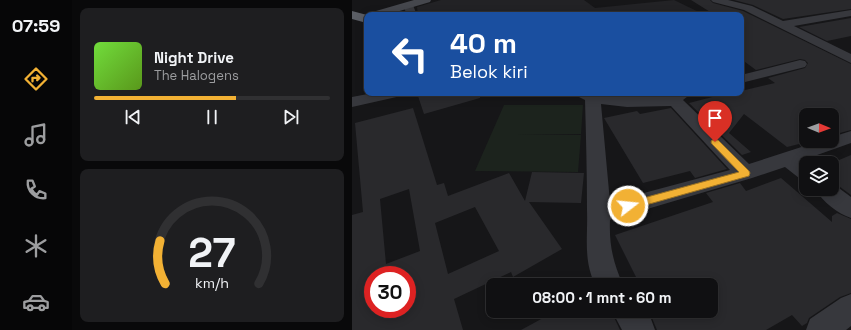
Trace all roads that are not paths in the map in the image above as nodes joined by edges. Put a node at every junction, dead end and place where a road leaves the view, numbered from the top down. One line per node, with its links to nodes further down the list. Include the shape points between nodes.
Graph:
1 (426, 0): 3 (main road)
2 (716, 0): 6 (street, via 744,6)
3 (410, 10): 4 (main road)
4 (396, 12)
5 (851, 13): 6 (street)
6 (781, 25): 7 (street)
7 (851, 59)
8 (800, 64): 9 (street)
9 (744, 77)
10 (381, 96): 14 (street)
11 (587, 96): 12 (street, via 625,101); 21 (street)
12 (669, 96)
13 (679, 96): 18 (street)
14 (352, 102)
15 (851, 137): 16 (street)
16 (787, 158): 17 (street); 18 (street)
17 (799, 168)
18 (745, 173): 21 (street)
19 (835, 196): 20 (street)
20 (851, 209)
21 (599, 214): 22 (street, via 598,247)
22 (605, 278)
23 (851, 308): 26 (street)
24 (632, 318): 25 (street)
25 (640, 330)
26 (821, 330)

